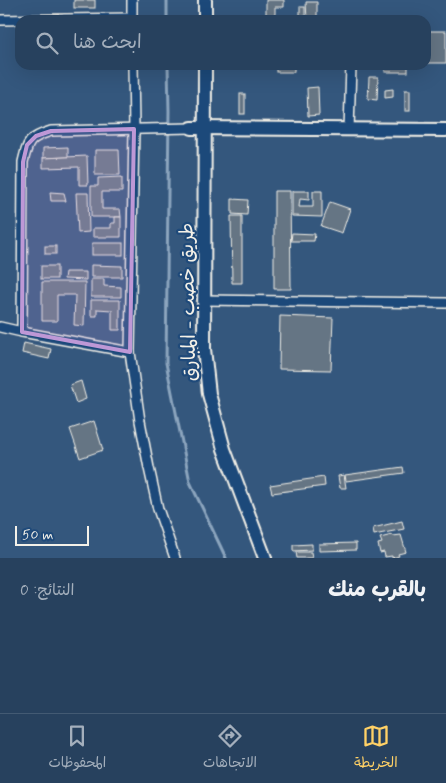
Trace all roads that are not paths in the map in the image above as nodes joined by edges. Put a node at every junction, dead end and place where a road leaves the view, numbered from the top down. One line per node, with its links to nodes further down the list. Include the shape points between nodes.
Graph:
1 (132, 0): 3 (street)
2 (206, 0): 4 (main road)
3 (132, 15)
4 (205, 15)
5 (0, 20): 6 (street)
6 (15, 20)
7 (133, 70): 11 (street)
8 (204, 70): 10 (main road, طريق خصب - المبارق)
9 (351, 70): 12 (street)
10 (198, 128): 11 (street); 12 (main road); 14 (main road, طريق خصب - المبارق)
11 (134, 129): 17 (street, via 51,131 36,136 27,145 23,162); 18 (street)
12 (349, 130): 13 (main road)
13 (446, 130)
14 (203, 300): 15 (street); 20 (main road, طريق خصب - المبارق, via 209,394 224,449)
15 (446, 303)
16 (0, 327): 17 (street)
17 (22, 332): 18 (street)
18 (130, 352): 19 (street, via 149,468 158,509)
19 (175, 558)
20 (265, 558)

